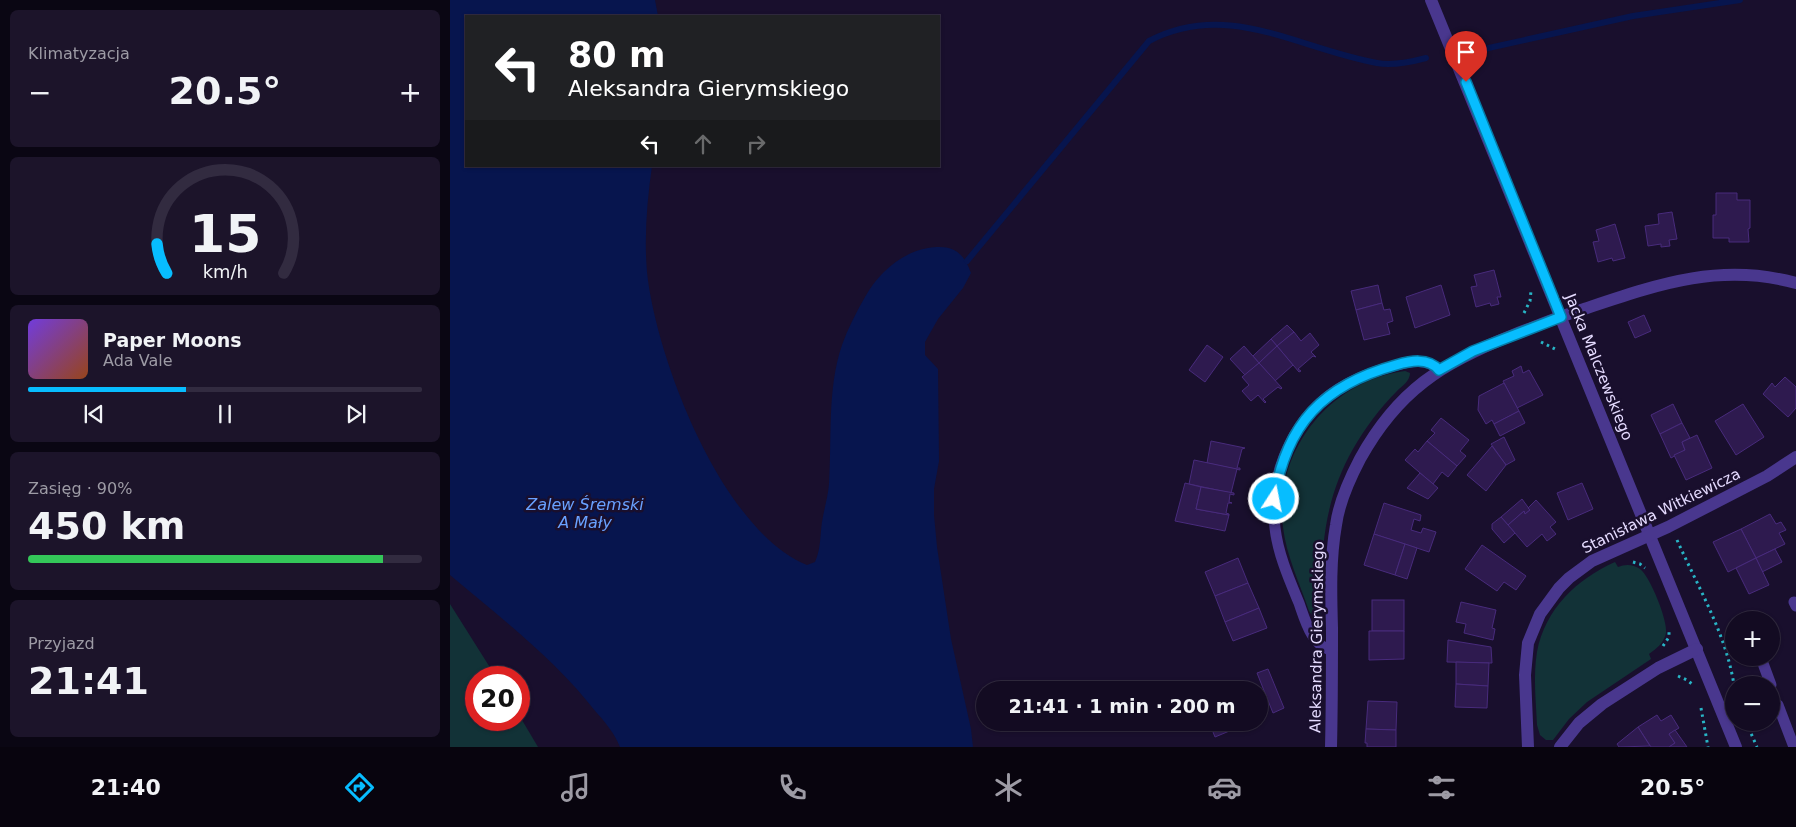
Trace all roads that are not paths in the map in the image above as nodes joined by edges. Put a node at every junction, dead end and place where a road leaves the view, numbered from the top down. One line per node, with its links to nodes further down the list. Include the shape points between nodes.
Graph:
1 (1432, 0): 3 (street, Jacka Malczewskiego)
2 (1796, 283): 3 (street, Aleksandra Gierymskiego, via 1750,274 1708,275 1662,284)
3 (1561, 317): 4 (street, Aleksandra Gierymskiego, via 1473,351); 6 (street, Jacka Malczewskiego)
4 (1439, 370): 8 (street, Aleksandra Gierymskiego, via 1414,389 1388,417 1364,452 1339,507 1333,545); 8 (lane, via 1430,363 1413,362 1371,373 1340,388 1306,419 1284,457 1274,499 1279,546 1310,631 1320,645)
5 (1796, 457): 6 (street, Stanisława Witkiewicza, via 1767,476)
6 (1649, 536): 7 (street, Jacka Malczewskiego); 13 (street, Stanisława Witkiewicza, via 1580,568 1558,588 1540,614 1526,657)
7 (1697, 649): 9 (street, Jacka Malczewskiego); 14 (street, via 1664,665 1590,712)
8 (1332, 650): 12 (street, Aleksandra Gierymskiego)
9 (1725, 711)
10 (1780, 717): 16 (lane)
11 (1732, 731): 15 (street, Jacka Malczewskiego)
12 (1331, 747)
13 (1528, 747)
14 (1560, 747)
15 (1736, 747)
16 (1794, 747)

